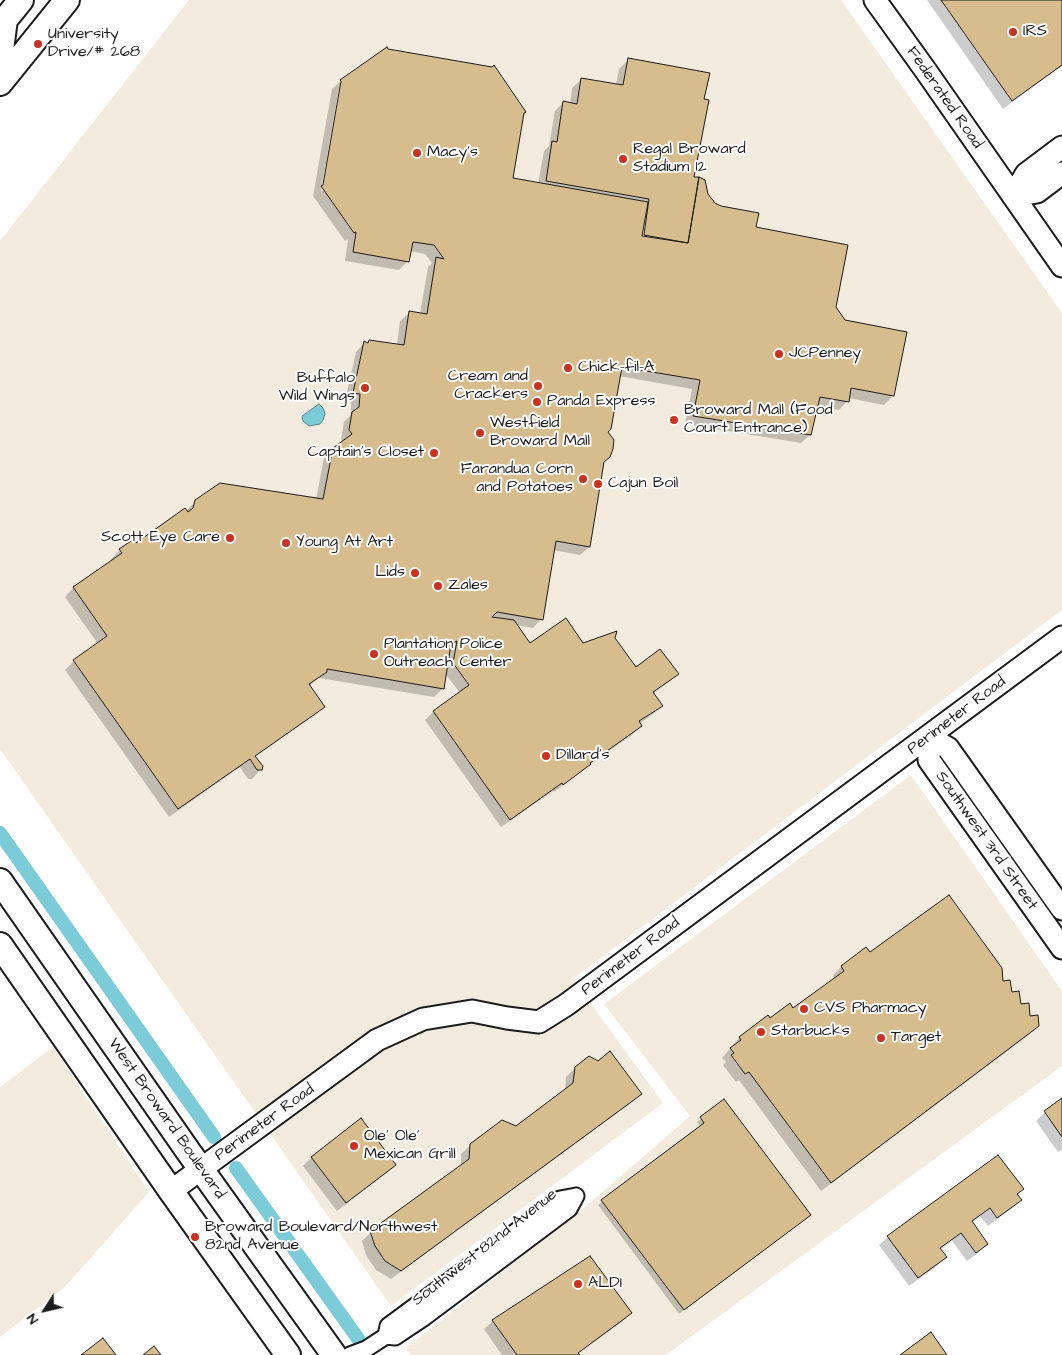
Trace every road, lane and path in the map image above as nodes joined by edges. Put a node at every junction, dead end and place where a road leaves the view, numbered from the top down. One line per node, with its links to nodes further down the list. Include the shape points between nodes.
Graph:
1 (21, 0): 4 (main road)
2 (67, 0): 6 (main road)
3 (874, 0): 9 (street, Federated Road)
4 (3, 23): 5 (main road)
5 (0, 58)
6 (0, 82)
7 (1062, 147): 9 (street, via 1026,174)
8 (1062, 173): 9 (street, via 1037,192)
9 (1013, 196): 10 (street)
10 (1062, 266)
11 (1062, 638): 12 (street, Perimeter Road)
12 (928, 737): 13 (street, Southwest 3rd Street, via 948,748); 14 (street, Southwest 3rd Street, via 929,760); 19 (street, Perimeter Road, via 539,1022 472,1011 423,1019 378,1040)
13 (1029, 862): 14 (street); 16 (street, Southwest 3rd Street)
14 (1007, 869): 18 (street, Southwest 3rd Street)
15 (0, 881): 19 (main road, West Broward Boulevard)
16 (1062, 910)
17 (0, 945): 20 (main road)
18 (1062, 948)
19 (202, 1170): 20 (street, Perimeter Road); 23 (main road, West Broward Boulevard)
20 (172, 1192): 22 (main road)
21 (481, 1266): 21 (street, Southwest 82nd Avenue, via 569,1209 576,1196 560,1199); 24 (street, Southwest 82nd Avenue, via 395,1337 386,1336)
22 (288, 1355)
23 (334, 1355)
24 (350, 1355)

